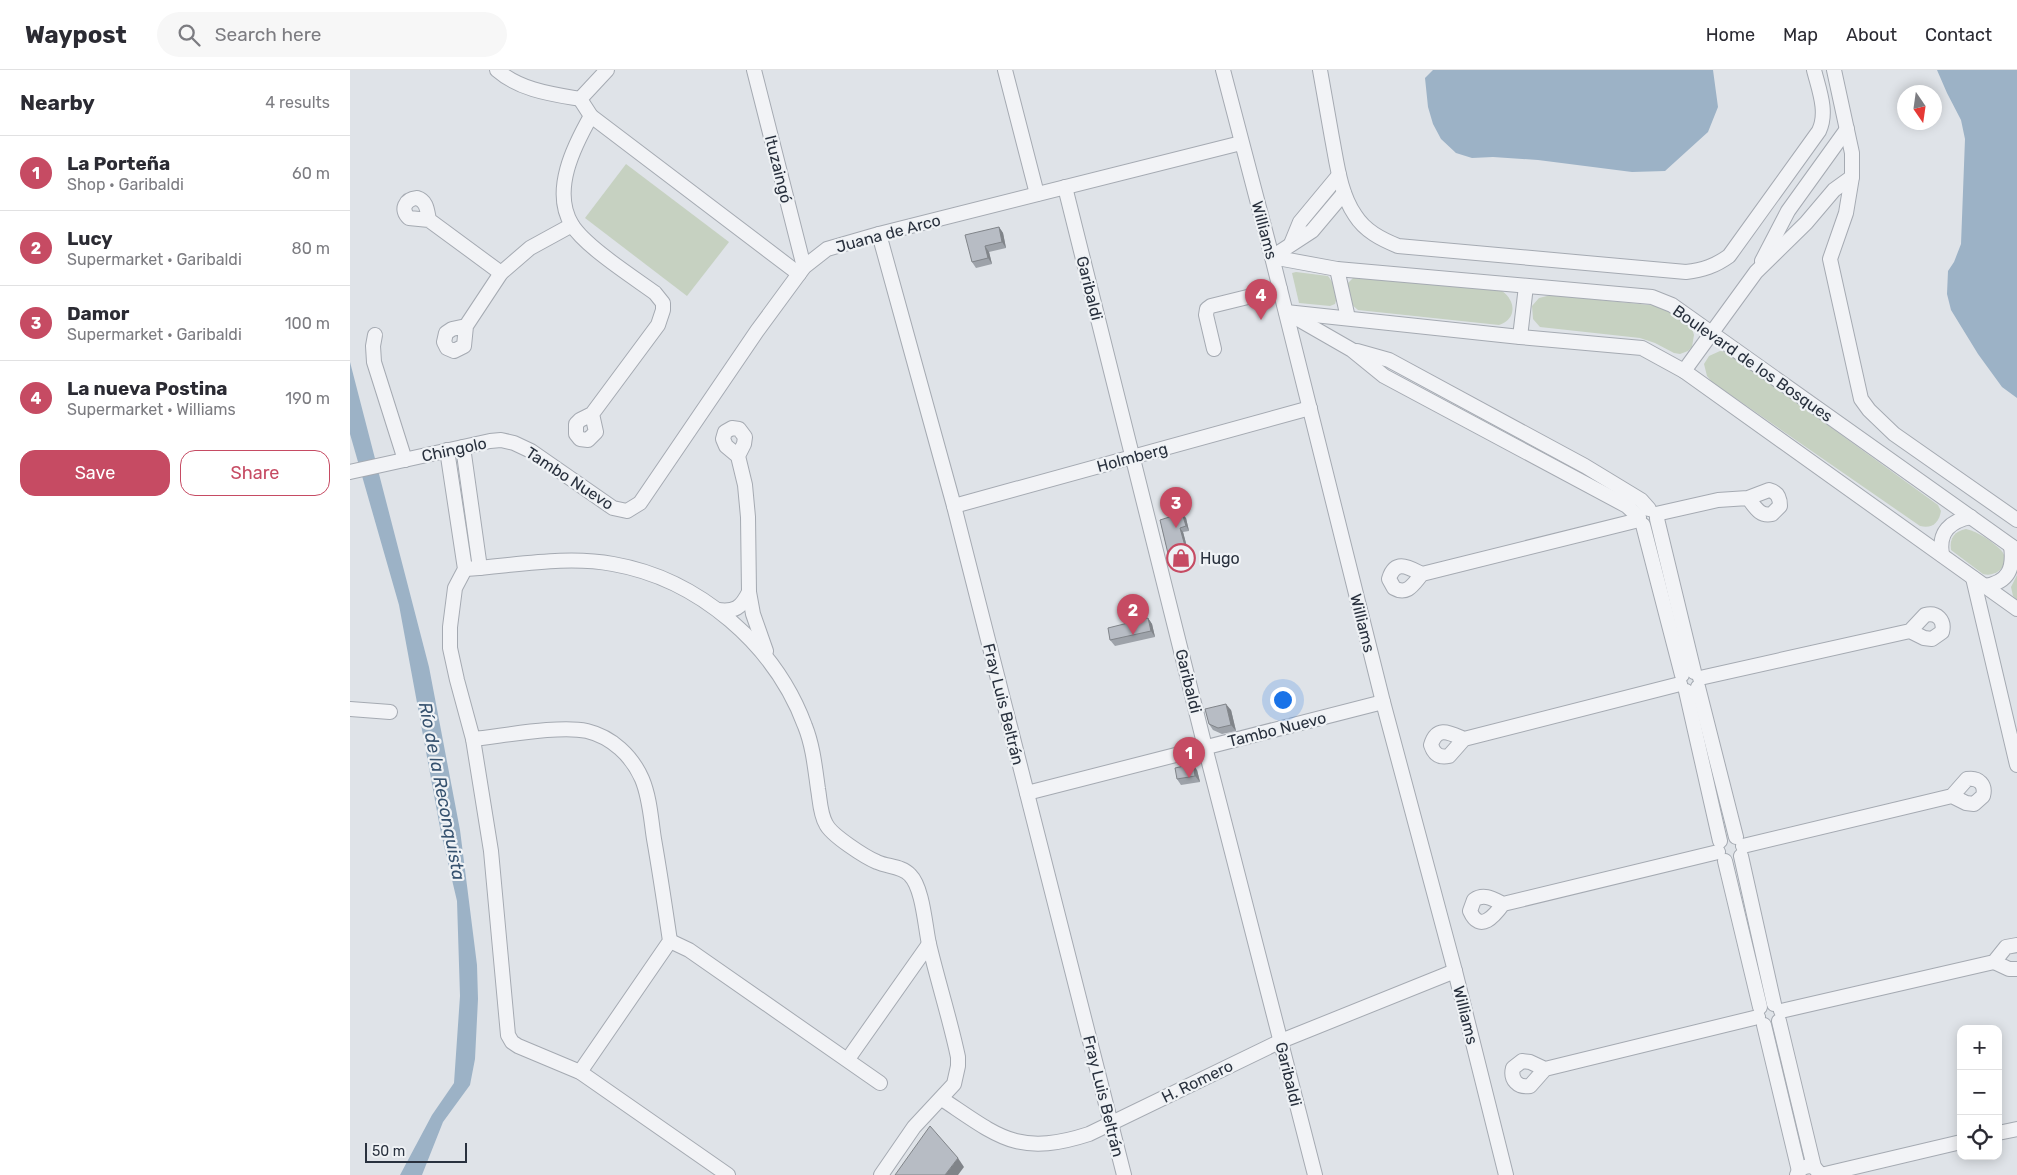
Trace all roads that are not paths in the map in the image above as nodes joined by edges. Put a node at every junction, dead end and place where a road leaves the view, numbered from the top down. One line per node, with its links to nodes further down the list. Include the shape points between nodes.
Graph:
1 (497, 70): 9 (street, via 531,89)
2 (607, 70): 9 (street)
3 (754, 70): 24 (street, Ituzaingó)
4 (1005, 70): 17 (street)
5 (1223, 70): 12 (street, Williams)
6 (1320, 70): 13 (street)
7 (1814, 70): 16 (street, via 1824,112 1824,122 1819,131 1729,256 1702,270 1686,272 1398,246 1367,229 1355,216)
8 (1834, 70): 11 (street)
9 (580, 98): 10 (street)
10 (591, 116): 19 (street, via 578,139 566,182 564,198); 24 (street)
11 (1847, 129): 14 (street); 25 (street, via 1788,211)
12 (1241, 143): 15 (street, Juana de Arco); 22 (street, Williams)
13 (1339, 175): 16 (street); 21 (street, via 1300,222)
14 (1852, 177): 25 (street, via 1834,190 1806,224); 51 (street, via 1846,213 1830,259 1861,399 1894,434)
15 (1065, 187): 17 (street, Juana de Arco); 43 (street, Garibaldi)
16 (1344, 193): 21 (street, via 1312,231)
17 (1037, 194): 20 (street, Juana de Arco)
18 (429, 220): 26 (street)
19 (572, 225): 26 (street, via 530,248); 38 (street, via 594,247 663,302 658,325)
20 (879, 234): 24 (street, Juana de Arco, via 827,249); 47 (street, Fray Luis Beltrán)
21 (1291, 244): 22 (street)
22 (1272, 257): 23 (street, Boulevard de los Bosques); 28 (street, Williams)
23 (1337, 269): 27 (street, Boulevard de los Bosques); 30 (street)
24 (802, 271): 48 (street, Juana de Arco, via 757,331 640,503)
25 (1756, 272): 32 (street)
26 (501, 273): 31 (street)
27 (1526, 286): 32 (street, Boulevard de los Bosques, via 1652,297 1672,305); 34 (street)
28 (1280, 289): 29 (street, Williams); 35 (street, via 1207,309)
29 (1286, 312): 30 (street); 37 (street, Williams); 49 (street, via 1352,350 1384,376)
30 (1348, 318): 34 (street)
31 (466, 326)
32 (1711, 332): 36 (street); 50 (street, Boulevard de los Bosques)
33 (375, 334): 44 (street, via 374,362)
34 (1520, 337): 36 (street, via 1642,348)
35 (1214, 349)
36 (1684, 371): 53 (street)
37 (1310, 408): 43 (street, Holmberg); 65 (street, Williams)
38 (592, 414)
39 (514, 443): 40 (street, Chingolo, via 501,440); 48 (street, Tambo Nuevo, via 531,451 613,508)
40 (463, 447): 41 (street, Chingolo); 54 (street)
41 (447, 450): 44 (street, Chingolo); 55 (street)
42 (738, 456): 59 (street, via 746,485)
43 (1132, 457): 47 (street, Holmberg); 70 (street, Garibaldi)
44 (400, 461): 45 (street, Chingolo)
45 (350, 472)
46 (1748, 498): 49 (street, via 1718,500)
47 (954, 506): 72 (street, Fray Luis Beltrán)
48 (627, 511)
49 (1647, 517): 56 (street); 64 (street)
50 (1971, 517): 52 (street, Boulevard de los Bosques); 53 (street, via 1946,530 1942,538)
51 (2017, 520)
52 (2014, 548): 58 (street, via 2008,574 1994,585)
53 (1942, 555): 57 (street)
54 (480, 568): 55 (street); 61 (street, via 581,561 613,564 679,586)
55 (465, 569): 68 (street, via 454,588 450,648)
56 (1422, 574)
57 (1973, 578): 58 (street); 71 (street)
58 (1985, 586): 60 (street)
59 (749, 592): 61 (street, via 737,608); 63 (street, via 762,642)
60 (2017, 609)
61 (718, 610): 63 (street, via 754,643)
62 (1910, 631): 64 (street)
63 (773, 667): 78 (street, via 805,726 826,826 877,862 904,870 911,876 917,886)
64 (1690, 681): 69 (street); 74 (street); 75 (street)
65 (1383, 702): 70 (street, Tambo Nuevo); 82 (street, Williams)
66 (350, 709): 67 (street)
67 (390, 712)
68 (473, 739): 77 (street, via 550,730 586,731 605,738 625,754 646,792); 88 (street, via 491,851 508,1034 518,1046)
69 (1464, 740)
70 (1205, 747): 72 (street, Tambo Nuevo); 85 (street, Garibaldi)
71 (2017, 765)
72 (1026, 793): 91 (street, Fray Luis Beltrán)
73 (1952, 796): 74 (street)
74 (1740, 846): 75 (street, via 1727,836); 75 (street, via 1734,861); 83 (street)
75 (1721, 851): 76 (street); 84 (street)
76 (1503, 904)
77 (670, 941): 86 (street, via 689,950); 88 (street)
78 (929, 944): 86 (street); 90 (street, via 958,1058 954,1084)
79 (2017, 945): 80 (street, via 2006,948)
80 (1994, 962): 81 (street); 83 (street)
81 (2017, 970)
82 (1455, 971): 85 (street, H. Romero); 101 (street, Williams)
83 (1778, 1012): 84 (street, via 1772,1025); 84 (street, via 1766,1003); 95 (street)
84 (1761, 1016): 87 (street); 96 (street)
85 (1281, 1040): 91 (street, H. Romero); 100 (street, Garibaldi)
86 (848, 1059): 89 (street)
87 (1545, 1069)
88 (580, 1072): 97 (street)
89 (880, 1083)
90 (942, 1099): 91 (street, H. Romero, via 996,1135 1017,1142 1060,1142 1089,1134); 98 (street, via 914,1127)
91 (1110, 1123): 99 (street, Fray Luis Beltrán)
92 (2017, 1129): 93 (street)
93 (2002, 1132)
94 (1957, 1143): 95 (street)
95 (1818, 1171): 96 (street, via 1806,1166)
96 (1798, 1173)
97 (728, 1175)
98 (882, 1175)
99 (1124, 1175)
100 (1315, 1175)
101 (1506, 1175)

